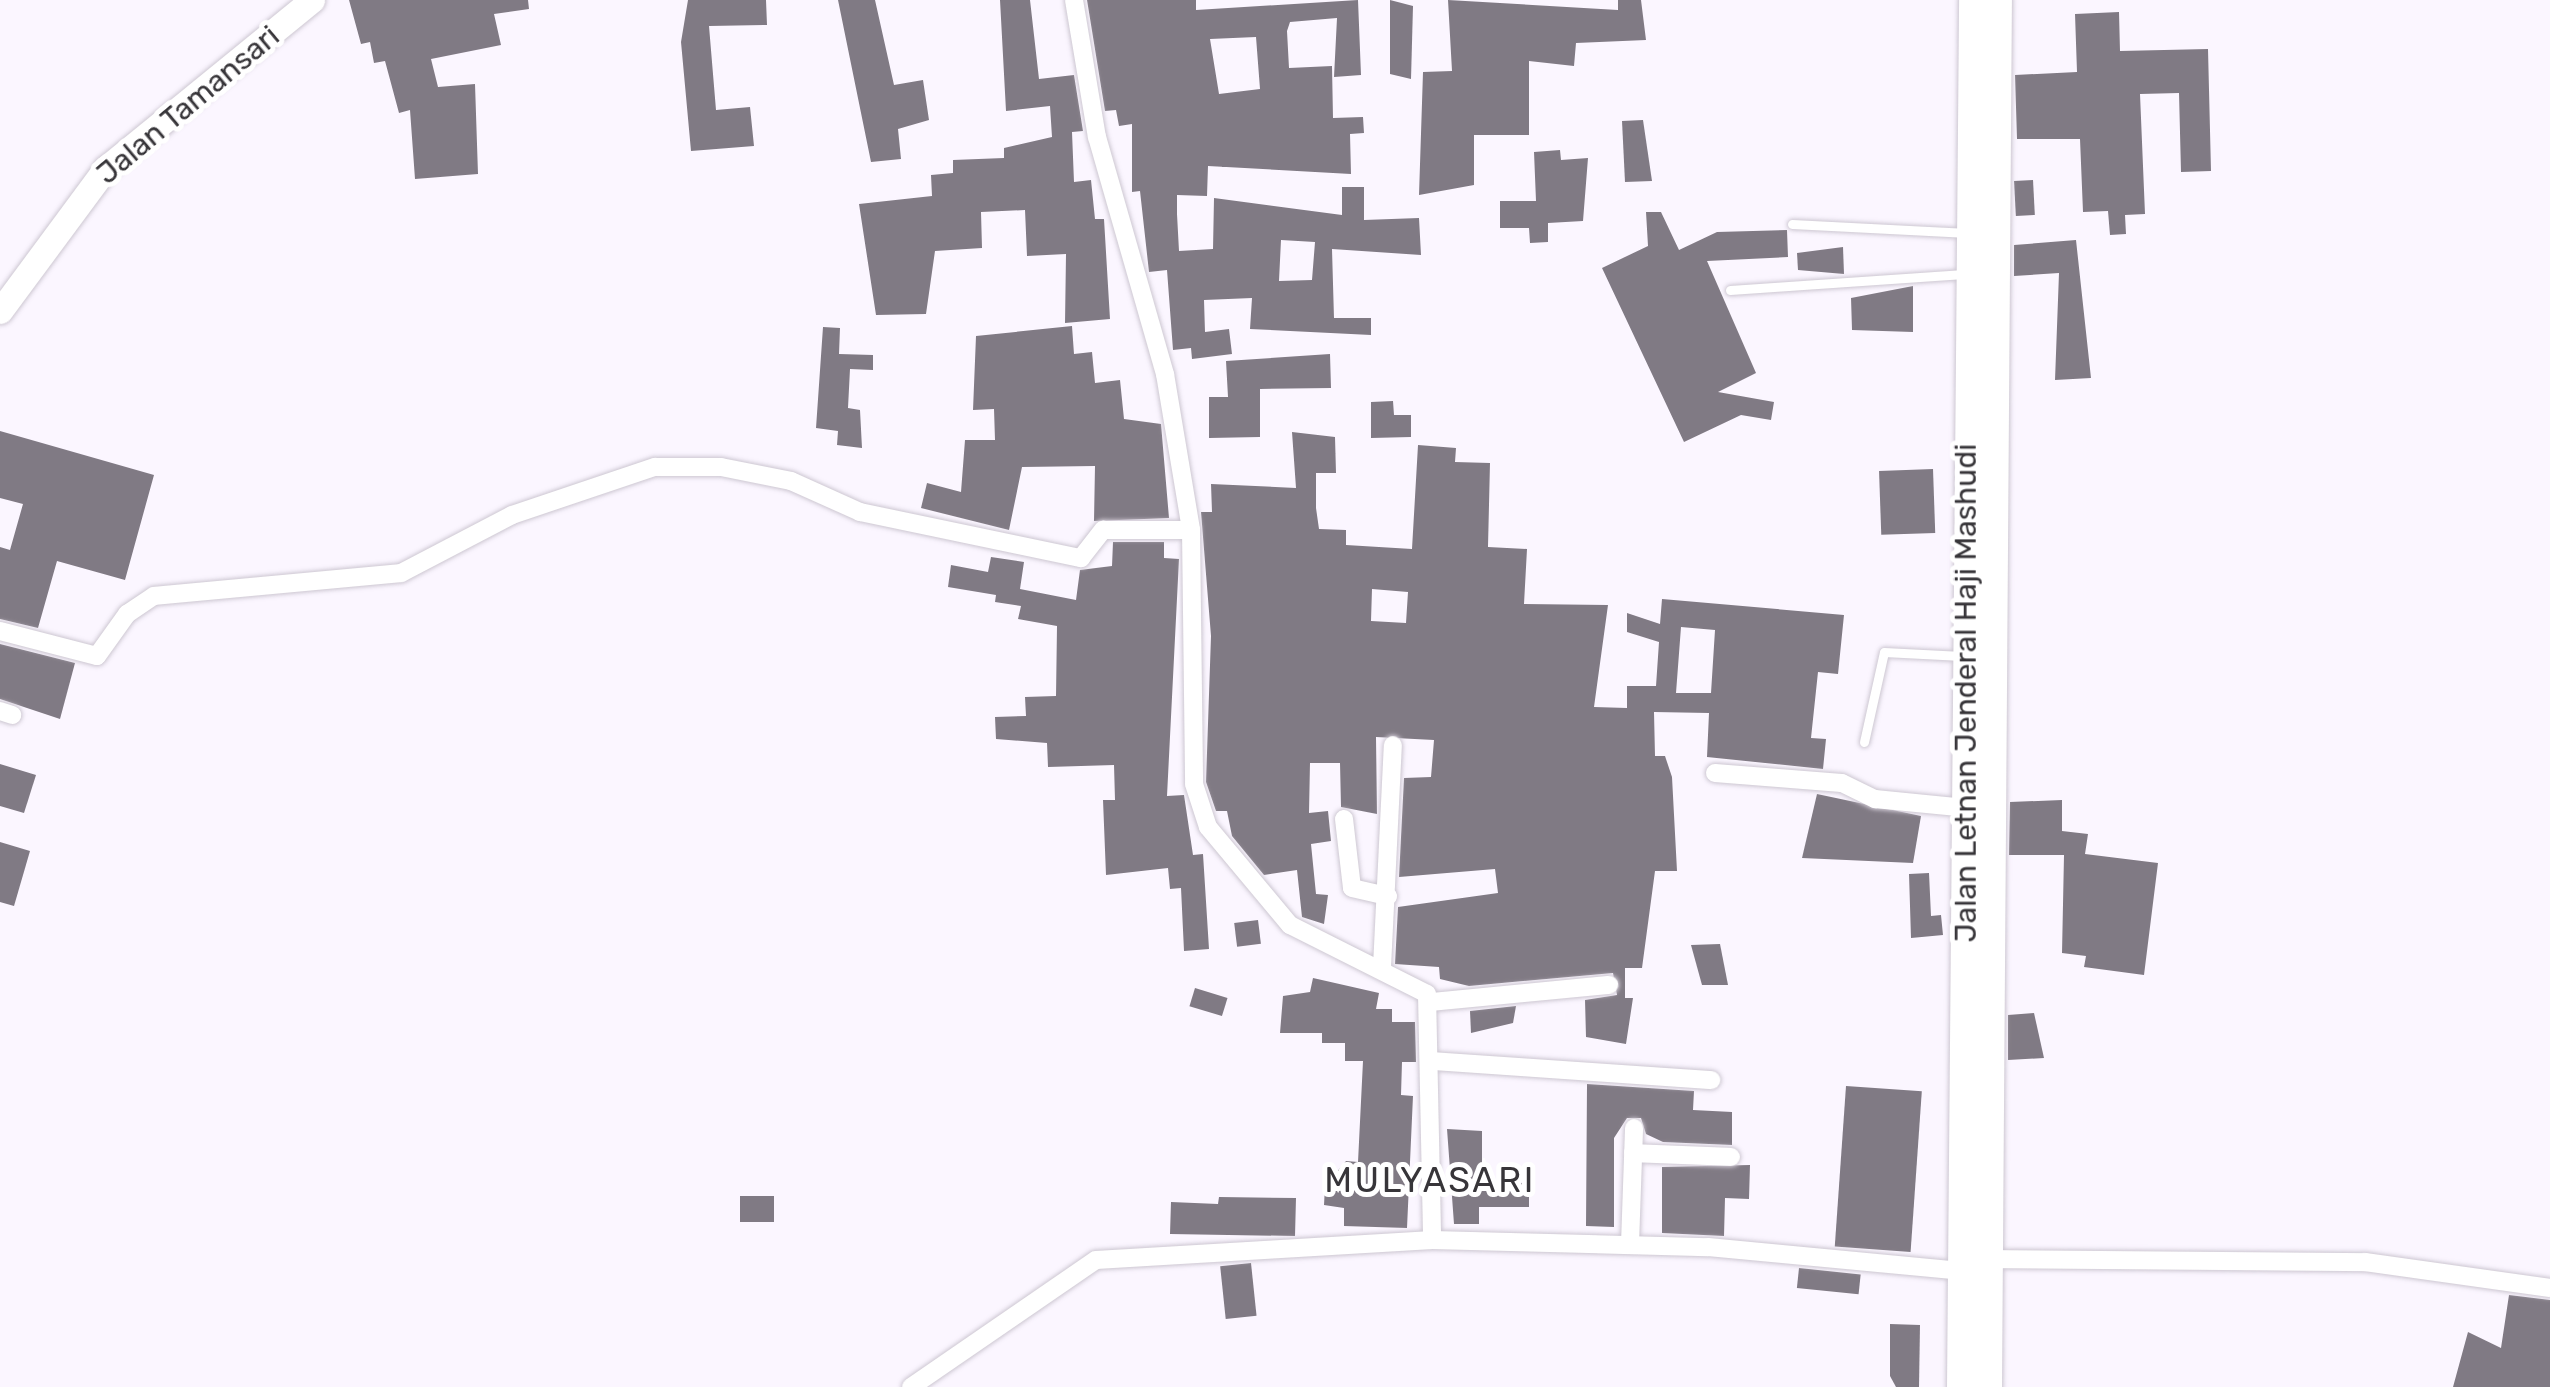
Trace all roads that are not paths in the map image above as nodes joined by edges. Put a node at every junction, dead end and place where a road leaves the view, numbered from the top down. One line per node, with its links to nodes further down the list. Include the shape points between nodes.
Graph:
1 (312, 0): 9 (main road, Jalan Tamansari, via 106,168)
2 (1074, 0): 10 (street, via 1097,137 1165,374)
3 (1986, 7): 5 (main road, Jalan Letnan Jenderal Haji Mashudi); 8 (main road, Jalan Letnan Jenderal Haji Mashudi)
4 (1792, 224): 5 (lane)
5 (1971, 233): 6 (main road, Jalan Letnan Jenderal Haji Mashudi)
6 (1970, 274): 7 (lane); 8 (main road, Jalan Letnan Jenderal Haji Mashudi)
7 (1730, 290)
8 (1983, 309): 12 (main road, Jalan Letnan Jenderal Haji Mashudi); 22 (main road, Jalan Letnan Jenderal Haji Mashudi)
9 (0, 311)
10 (1191, 530): 11 (street, via 1103,530 1081,558 878,517 791,480 721,466 654,467 512,515 401,573 154,596 127,614 97,656); 19 (street, via 1194,784 1208,827 1290,925 1331,953)
11 (0, 632)
12 (1962, 656): 13 (lane, via 1884,652); 16 (main road, Jalan Letnan Jenderal Haji Mashudi)
13 (1864, 742)
14 (1393, 745): 18 (street)
15 (1716, 773): 16 (street, via 1827,781 1875,799)
16 (1966, 808): 22 (main road, Jalan Letnan Jenderal Haji Mashudi)
17 (1344, 819): 18 (street, via 1354,892)
18 (1388, 896): 19 (street)
19 (1382, 967): 21 (street, via 1420,985)
20 (1609, 985): 21 (street)
21 (1430, 1002): 23 (street)
22 (1976, 1044): 30 (main road, Jalan Letnan Jenderal Haji Mashudi); 31 (main road, Jalan Letnan Jenderal Haji Mashudi)
23 (1432, 1061): 24 (street); 28 (street)
24 (1710, 1080)
25 (1634, 1128): 26 (street)
26 (1633, 1152): 27 (street); 29 (street)
27 (1731, 1157)
28 (1432, 1240): 29 (street); 33 (street, via 1096,1260)
29 (1630, 1244): 31 (street)
30 (1989, 1259): 32 (street, via 2365,1262); 35 (main road, Jalan Letnan Jenderal Haji Mashudi)
31 (1960, 1271): 34 (main road, Jalan Letnan Jenderal Haji Mashudi)
32 (2550, 1288)
33 (911, 1387)
34 (1962, 1387)
35 (1988, 1387)

